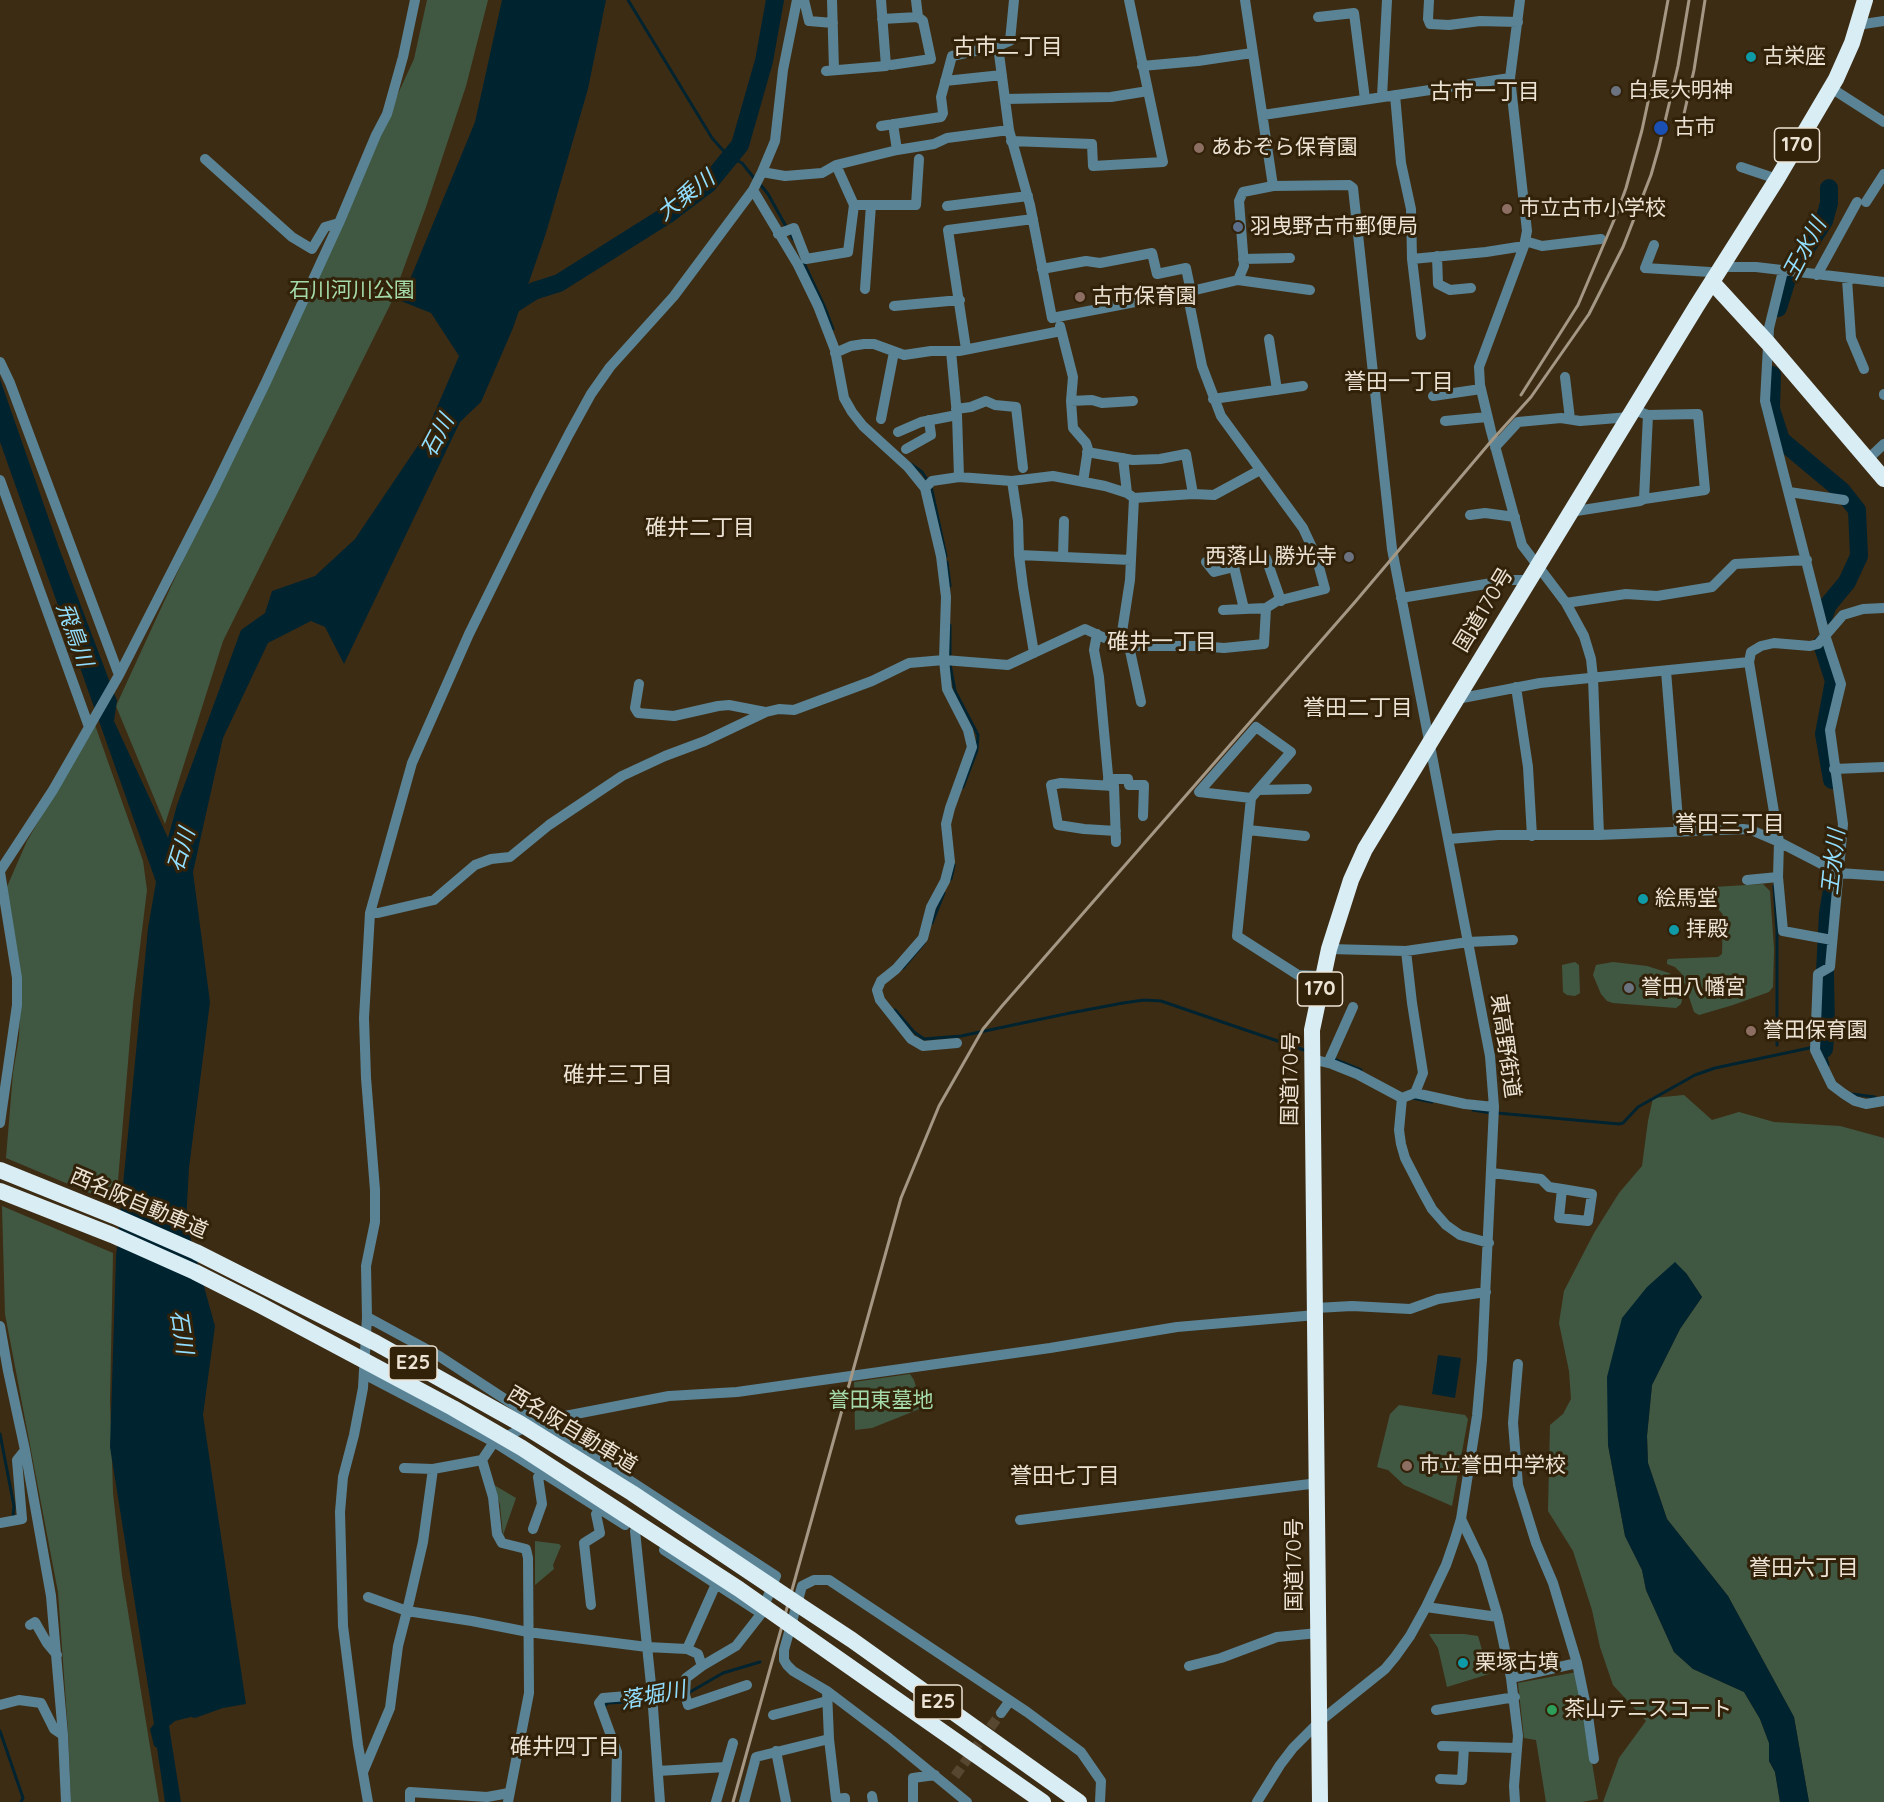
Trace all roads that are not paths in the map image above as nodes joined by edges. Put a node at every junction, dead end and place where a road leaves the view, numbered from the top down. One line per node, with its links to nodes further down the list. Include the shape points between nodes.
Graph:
1 (415, 0): 54 (street, via 387,114)
2 (797, 0): 44 (street, via 783,70 775,141)
3 (804, 0): 19 (street, via 809,21)
4 (832, 0): 19 (street)
5 (881, 0): 16 (street)
6 (916, 0): 14 (street)
7 (1014, 0): 21 (street, via 1010,41)
8 (1129, 0): 24 (street)
9 (1245, 0): 22 (street)
10 (1387, 0): 31 (street)
11 (1429, 0): 18 (street, via 1430,24)
12 (1520, 0): 18 (street)
13 (1865, 0): 20 (highway, 国道170号 / 170)
14 (918, 17): 16 (street); 23 (street, via 923,21 931,59)
15 (1318, 17): 33 (street, via 1354,13)
16 (882, 19): 19 (street, via 886,66 830,70)
17 (1884, 21): 20 (street)
18 (1518, 22): 26 (street)
19 (832, 23)
20 (1857, 25): 28 (highway, 国道170号 / 170)
21 (998, 46): 25 (street); 27 (street, via 952,56)
22 (1252, 53): 24 (street); 34 (street)
23 (891, 65)
24 (1142, 66): 29 (street)
25 (1002, 75): 27 (street); 32 (street)
26 (1510, 78): 30 (street); 57 (street, via 1527,231)
27 (945, 81): 36 (street, via 940,97 941,117)
28 (1831, 88): 35 (street); 46 (highway, 国道170号 / 170)
29 (1148, 91): 32 (street, via 1111,97); 38 (street, via 1163,162 1094,166 1092,144)
30 (1395, 95): 31 (street); 62 (street, via 1401,163 1412,209)
31 (1382, 97): 33 (street)
32 (1005, 99): 38 (street)
33 (1365, 99): 34 (street)
34 (1263, 115): 47 (street)
35 (1884, 122)
36 (893, 124): 37 (street); 39 (street)
37 (881, 126)
38 (1010, 136): 39 (street, via 947,138); 49 (street)
39 (897, 150): 42 (street)
40 (205, 159): 54 (street, via 292,237 312,249 325,227)
41 (919, 159): 51 (street, via 916,205)
42 (836, 165): 44 (street, via 813,174 785,176); 50 (street)
43 (1741, 167): 46 (street)
44 (762, 172): 48 (street)
45 (1884, 174): 66 (street)
46 (1777, 179): 65 (highway, 国道170号 / 170)
47 (1273, 186): 61 (street, via 1243,192 1239,201); 134 (street, 東高野街道, via 1353,188 1392,549)
48 (753, 190): 55 (street); 177 (street, via 674,296 604,376 559,453 469,634 412,763)
49 (1028, 196): 52 (street); 53 (street)
50 (854, 205): 51 (street); 55 (street, via 848,252 806,260 794,228)
51 (871, 205): 71 (street)
52 (947, 206)
53 (1033, 219): 63 (street); 74 (street, via 948,230)
54 (339, 223): 148 (street, via 214,489)
55 (778, 234): 84 (street, via 818,306)
56 (1601, 238): 57 (street, via 1542,246)
57 (1524, 244): 59 (street); 89 (street, via 1479,367)
58 (1654, 245): 65 (street, via 1645,268)
59 (1437, 256): 62 (street); 70 (street, via 1438,284 1450,290)
60 (1290, 258): 61 (street)
61 (1244, 259): 68 (street)
62 (1412, 259): 78 (street)
63 (1042, 269): 73 (street, via 1152,253 1157,274 1186,268); 76 (street, via 1052,318)
64 (1788, 272): 65 (street, via 1756,267); 66 (street); 80 (street, via 1769,328)
65 (1717, 275): 80 (highway); 96 (highway, 国道170号 / 170)
66 (1817, 275): 67 (street)
67 (1847, 279): 69 (street); 86 (street, via 1847,339)
68 (1238, 280): 72 (street); 73 (street)
69 (1884, 282)
70 (1471, 288)
71 (865, 289)
72 (1310, 290)
73 (1189, 292): 76 (street); 92 (street, via 1202,366)
74 (960, 300): 75 (street); 81 (street)
75 (894, 306)
76 (1058, 317): 77 (street)
77 (1061, 331): 81 (street); 93 (street, via 1073,377)
78 (1421, 336)
79 (1269, 339): 90 (street)
80 (1768, 343): 108 (highway); 117 (street, via 1766,401)
81 (966, 350): 82 (street)
82 (951, 351): 83 (street, via 904,355); 95 (street)
83 (894, 352): 84 (street, via 864,344); 98 (street)
84 (835, 353): 116 (street, via 844,398 852,412)
85 (0, 362): 148 (street)
86 (1864, 369)
87 (1564, 377): 99 (street)
88 (1303, 386): 90 (street)
89 (1481, 389): 91 (street); 97 (street)
90 (1277, 390): 92 (street)
91 (1433, 396)
92 (1213, 399): 110 (street)
93 (1071, 401): 94 (street); 106 (street, via 1073,428 1086,443)
94 (1133, 401)
95 (956, 412): 100 (street); 109 (street, via 986,401 1016,407); 111 (street)
96 (1637, 414): 99 (street); 120 (street); 120 (street, via 1698,414 1705,490); 122 (highway, 国道170号 / 170)
97 (1487, 417): 101 (street); 104 (street)
98 (881, 419)
99 (1570, 419): 104 (street, via 1518,422)
100 (929, 420): 102 (street); 105 (street, via 931,435)
101 (1445, 421)
102 (898, 432)
103 (1884, 444): 108 (street)
104 (1495, 447): 124 (street)
105 (906, 449)
106 (1087, 452): 107 (street); 115 (street)
107 (1123, 458): 118 (street, via 1160,459 1186,454); 119 (street)
108 (1867, 460): 112 (highway)
109 (1023, 468)
110 (1260, 470): 118 (street, via 1214,495); 135 (street, via 1303,528 1325,589)
111 (959, 477): 114 (street); 116 (street, via 932,481)
112 (1884, 479)
113 (0, 480): 155 (street)
114 (1012, 481): 115 (street, via 1053,476); 126 (street)
115 (1083, 482): 119 (street)
116 (925, 488): 145 (street, via 946,597)
117 (1789, 492): 121 (street); 130 (street)
118 (1193, 494): 119 (street)
119 (1130, 496): 129 (street)
120 (1644, 499): 122 (street)
121 (1844, 500)
122 (1570, 512): 132 (highway, 国道170号 / 170)
123 (1470, 515): 124 (street)
124 (1515, 517): 132 (street, via 1522,545)
125 (1064, 521): 127 (street)
126 (1019, 555): 127 (street); 144 (street)
127 (1063, 557): 129 (street)
128 (1266, 558): 135 (street)
129 (1131, 560): 143 (street)
130 (1807, 560): 136 (street, via 1736,564 1712,587 1658,596 1626,594); 142 (street)
131 (1206, 562): 139 (street, via 1214,572 1234,567)
132 (1537, 566): 133 (highway, 国道170号 / 170); 136 (street)
133 (1528, 580): 134 (street); 152 (highway, 国道170号 / 170)
134 (1401, 598): 156 (street, 東高野街道)
135 (1281, 601): 137 (street)
136 (1566, 603): 149 (street, via 1584,636)
137 (1266, 608): 139 (street); 143 (street, via 1264,644 1224,648)
138 (1884, 608): 142 (street, via 1843,615)
139 (1244, 609): 140 (street)
140 (1223, 610)
141 (1096, 634): 143 (street); 144 (street, via 1085,629); 159 (street, via 1094,650)
142 (1825, 635): 146 (street, via 1818,644 1810,646 1761,646 1751,652); 158 (street, via 1841,684 1830,730)
143 (1125, 645): 153 (street)
144 (1034, 653): 145 (street, via 1008,665)
145 (944, 660): 154 (street, via 909,663 794,710); 185 (street, via 946,689 968,730 972,747 946,824 950,862 923,938 881,981 878,990 880,1000 911,1039 923,1046)
146 (1749, 662): 147 (street); 171 (street)
147 (1666, 671): 149 (street); 165 (street)
148 (119, 675): 155 (street)
149 (1593, 678): 151 (street); 166 (street)
150 (639, 684): 154 (street, via 635,708 638,712 674,716 729,705)
151 (1516, 687): 152 (street); 168 (street, via 1528,767)
152 (1456, 699): 156 (highway, 国道170号 / 170)
153 (1141, 702)
154 (766, 712): 177 (street, via 621,776 510,857 475,865 434,900)
155 (92, 722): 172 (street)
156 (1430, 741): 169 (street, 東高野街道); 181 (highway, 国道170号 / 170, via 1365,849)
157 (1884, 767): 158 (street)
158 (1834, 769): 173 (street, via 1844,824)
159 (1109, 783): 162 (street, via 1128,779 1129,784 1144,785); 164 (street, via 1114,786); 164 (street, via 1051,785 1058,825)
160 (1306, 789): 161 (street)
161 (1255, 794): 161 (street, via 1199,792 1256,728 1291,752); 163 (street)
162 (1143, 816)
163 (1248, 830): 167 (street); 183 (street, via 1237,936 1298,975)
164 (1116, 831): 170 (street)
165 (1679, 832): 166 (street); 171 (street, via 1743,829)
166 (1599, 835): 168 (street)
167 (1305, 836)
168 (1532, 836): 169 (street)
169 (1449, 839): 180 (street, 東高野街道)
170 (1116, 842)
171 (1779, 842): 173 (street); 175 (street)
172 (0, 872): 191 (street, via 18,1005)
173 (1836, 872): 174 (street); 178 (street)
174 (1884, 876)
175 (1778, 877): 176 (street); 178 (street, via 1783,931)
176 (1747, 880)
177 (370, 914): 199 (street, via 364,1018 375,1222 366,1266)
178 (1828, 939): 189 (street, via 1830,967 1818,974 1815,1050 1832,1085 1855,1101)
179 (1513, 940): 180 (street)
180 (1468, 942): 182 (street); 190 (street, 東高野街道, via 1490,1056)
181 (1329, 949): 182 (street); 183 (highway, 国道170号 / 170)
182 (1406, 951): 187 (street, via 1423,1072)
183 (1322, 976): 186 (highway, 国道170号 / 170, via 1312,1030)
184 (1353, 1007): 186 (street)
185 (957, 1043)
186 (1320, 1061): 188 (street, via 1357,1074); 198 (highway, 国道170号 / 170)
187 (1415, 1093): 188 (street); 190 (street)
188 (1401, 1098): 196 (street, via 1401,1144 1432,1209 1460,1235)
189 (1884, 1101)
190 (1494, 1111): 193 (street, 東高野街道)
191 (0, 1123)
192 (0, 1170): 263 (highway, 西名阪自動車道 / E25, bridge, via 196,1252 376,1343 521,1424 852,1640)
193 (1491, 1173): 194 (street, via 1541,1179 1549,1187); 196 (street, 東高野街道)
194 (1562, 1189)
195 (0, 1191): 274 (highway, 西名阪自動車道 / E25, bridge, via 195,1272 532,1454 739,1589)
196 (1489, 1243): 197 (street, 東高野街道)
197 (1486, 1292): 198 (street, via 1438,1299 1410,1309 1352,1306); 213 (street, 東高野街道, via 1477,1416)
198 (1316, 1312): 204 (street, via 1177,1327 760,1389 669,1396); 211 (highway, 国道170号 / 170)
199 (367, 1317): 203 (street); 204 (street, via 439,1356)
200 (0, 1332): 202 (street)
201 (1518, 1364): 231 (street, via 1513,1423 1518,1485)
202 (4, 1372): 206 (street)
203 (364, 1374): 205 (street); 255 (street, via 343,1477 340,1512 343,1626)
204 (539, 1421): 205 (street); 223 (street, via 776,1576)
205 (494, 1442): 207 (street); 210 (street)
206 (25, 1450): 215 (street, via 17,1460 22,1519); 230 (street, via 51,1596)
207 (482, 1460): 209 (street); 226 (street, via 493,1497 497,1534 502,1543 526,1549)
208 (404, 1467): 209 (street)
209 (433, 1469): 222 (street, via 423,1542)
210 (542, 1472): 212 (street); 216 (street, via 538,1477 542,1504)
211 (1318, 1483): 214 (street); 227 (highway, 国道170号 / 170)
212 (600, 1509): 217 (street); 220 (street, via 596,1514 600,1533 584,1543)
213 (1461, 1519): 221 (street, 東高野街道, via 1446,1565); 224 (street, via 1482,1563)
214 (1020, 1520)
215 (0, 1523)
216 (533, 1529)
217 (635, 1531): 218 (street); 228 (street)
218 (716, 1584): 223 (street); 229 (street)
219 (368, 1597): 222 (street)
220 (591, 1605)
221 (1426, 1607): 224 (street); 244 (street, 東高野街道, via 1385,1669)
222 (407, 1611): 226 (street); 255 (street, via 390,1708)
223 (761, 1614): 232 (street, via 736,1646)
224 (1498, 1617): 234 (street)
225 (30, 1625): 230 (street, via 35,1623)
226 (528, 1632): 228 (street); 260 (street, via 529,1693)
227 (1318, 1633): 233 (street, via 1277,1637); 244 (highway, 国道170号 / 170)
228 (647, 1647): 229 (street); 238 (street)
229 (687, 1650): 232 (street, via 698,1654)
230 (57, 1655): 245 (street)
231 (1577, 1663): 234 (street); 252 (street)
232 (702, 1666): 235 (street, via 686,1678 688,1705)
233 (1189, 1666)
234 (1511, 1678): 237 (street)
235 (747, 1685)
236 (827, 1696): 239 (street, via 784,1660 802,1586 814,1580 829,1580); 243 (street); 246 (street); 256 (street)
237 (1515, 1697): 241 (street); 250 (street)
238 (653, 1698): 254 (street); 267 (street, via 603,1698 599,1703 617,1752)
239 (1009, 1701): 242 (street); 275 (street, via 1081,1752 1101,1781)
240 (0, 1705): 245 (street, via 19,1700 41,1703 54,1729)
241 (1436, 1710)
242 (1001, 1713)
243 (773, 1714)
244 (1319, 1722): 276 (street, 東高野街道, via 1293,1748); 277 (highway, 国道170号 / 170)
245 (63, 1735): 264 (street)
246 (829, 1739): 251 (street); 262 (street)
247 (733, 1743): 253 (street)
248 (1442, 1746): 249 (street)
249 (1464, 1747): 250 (street); 258 (street, via 1462,1780)
250 (1517, 1748): 278 (street)
251 (776, 1751): 270 (street, via 756,1757); 271 (street)
252 (1594, 1759)
253 (726, 1767): 254 (street); 269 (street)
254 (658, 1771): 268 (street)
255 (363, 1773): 265 (street)
256 (935, 1775): 259 (street); 272 (street, via 912,1778)
257 (955, 1776): 259 (street)
258 (1440, 1779)
259 (948, 1786): 273 (street)
260 (508, 1797): 261 (street)
261 (453, 1798): 266 (street, via 410,1792)
262 (836, 1801)
263 (1078, 1801)
264 (66, 1802)
265 (368, 1802)
266 (410, 1802)
267 (616, 1802)
268 (660, 1802)
269 (716, 1802)
270 (744, 1802)
271 (786, 1802)
272 (913, 1802)
273 (967, 1802)
274 (1043, 1802)
275 (1100, 1802)
276 (1257, 1802)
277 (1320, 1802)
278 (1515, 1802)

